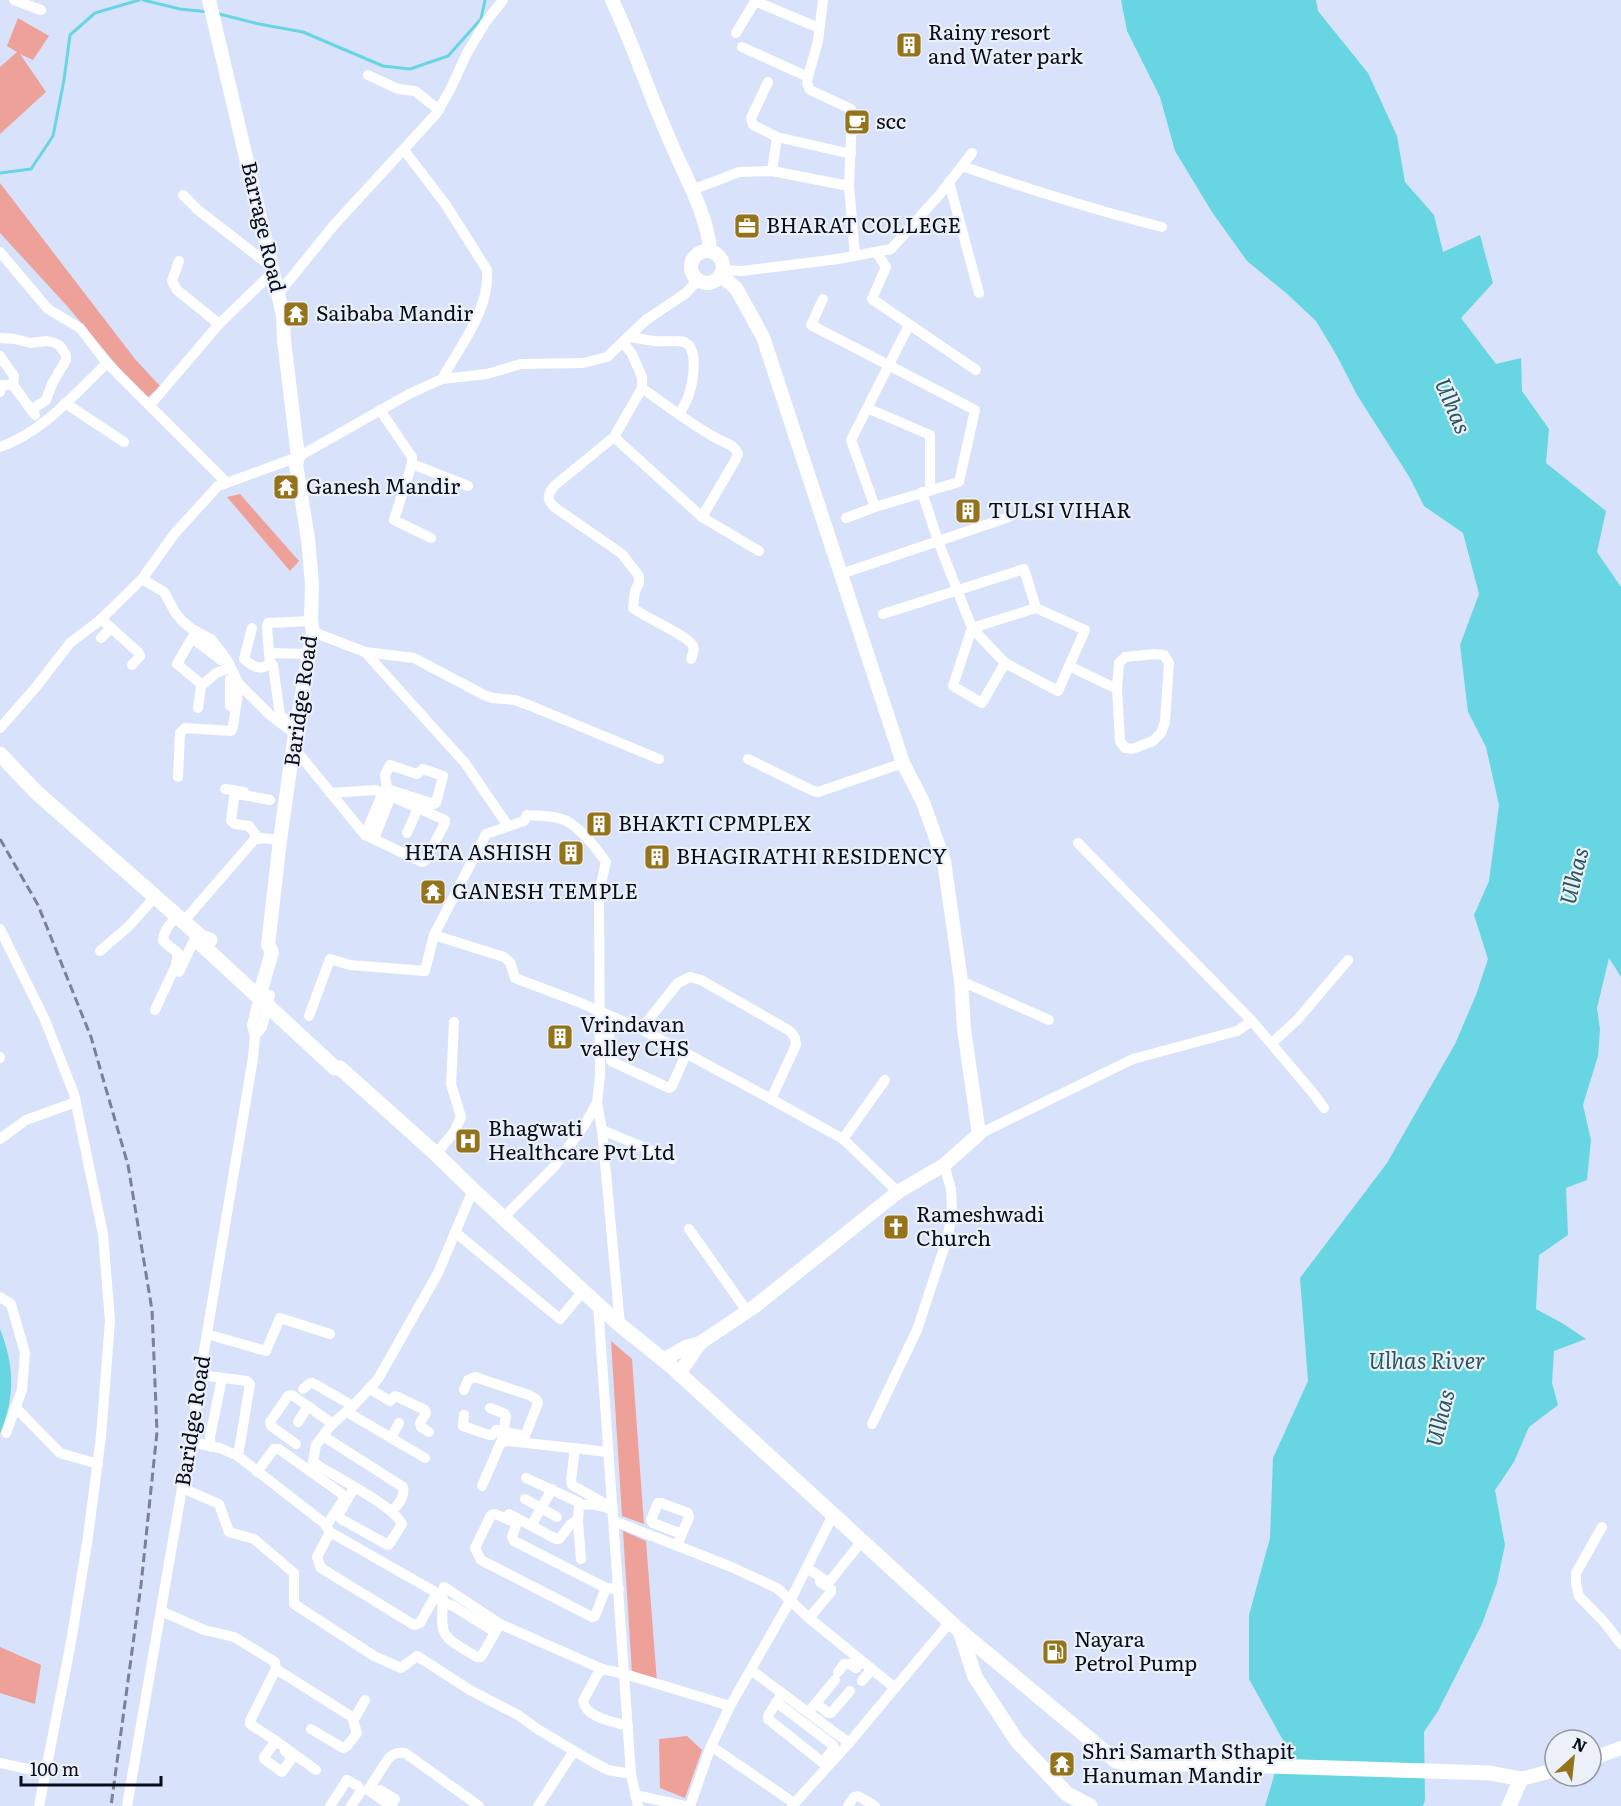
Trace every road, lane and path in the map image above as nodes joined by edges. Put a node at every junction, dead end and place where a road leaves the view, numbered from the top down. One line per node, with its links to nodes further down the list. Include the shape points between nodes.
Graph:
1 (208, 0): 31 (street, Barrage Road)
2 (503, 0): 14 (street, via 485,22)
3 (612, 0): 23 (street)
4 (755, 0): 8 (street); 9 (street)
5 (823, 0): 8 (street)
6 (20, 1): 7 (street)
7 (41, 10)
8 (819, 28): 12 (street)
9 (736, 33)
10 (742, 47): 12 (street)
11 (368, 75): 14 (street, via 398,89 415,91)
12 (808, 77): 18 (street, via 810,90 851,109)
13 (768, 82): 15 (street, via 751,118 753,125)
14 (439, 110): 16 (street)
15 (777, 137): 18 (street); 20 (street)
16 (404, 150): 35 (street, via 334,225); 45 (street, via 446,205 487,270 488,282 479,313)
17 (972, 153): 19 (street)
18 (851, 154): 22 (street)
19 (962, 166): 21 (street); 25 (street, via 1046,195)
20 (772, 171): 22 (street); 23 (street, via 739,172)
21 (949, 182): 28 (street, via 891,249); 34 (street)
22 (849, 186): 29 (street)
23 (692, 190): 27 (street, via 709,237)
24 (183, 195): 31 (street)
25 (1162, 227)
26 (0, 252): 42 (street, via 48,309 80,327)
27 (710, 252): 32 (street, via 721,259); 33 (street, via 693,258 691,269)
28 (876, 252): 29 (street); 38 (street, via 886,267 872,299)
29 (855, 256): 32 (street)
30 (179, 261): 37 (street, via 172,281 177,290)
31 (273, 270): 35 (street, Barrage Road); 37 (street)
32 (721, 273): 33 (street, via 711,282); 70 (street, via 736,288 763,337)
33 (698, 280): 40 (street)
34 (979, 293)
35 (278, 294): 58 (street, Barrage Road)
36 (823, 299): 43 (street, via 811,325)
37 (219, 324): 49 (street)
38 (909, 325): 43 (street); 44 (street)
39 (0, 338): 51 (street, via 55,343 66,355 46,399)
40 (625, 339): 45 (street, via 607,357 583,363 521,364 487,374); 47 (street, via 642,377); 53 (street, via 690,345 694,362 690,393)
41 (0, 356): 46 (street, via 14,375)
42 (107, 363): 48 (street); 49 (street)
43 (888, 366): 50 (street); 62 (street, via 975,410 959,482)
44 (976, 370)
45 (442, 380): 52 (street)
46 (4, 386): 51 (street)
47 (642, 388): 53 (street); 55 (street)
48 (65, 404): 54 (street); 56 (street)
49 (150, 405): 60 (street)
50 (867, 408): 62 (street, via 930,435); 63 (street, via 851,440)
51 (32, 410): 54 (street)
52 (381, 410): 58 (street); 59 (street, via 409,452)
53 (679, 414): 65 (street, via 730,444 738,454)
54 (41, 422): 57 (street, via 14,442)
55 (614, 437): 65 (street); 85 (street, via 554,486 547,499 622,555 639,576 633,608 693,644)
56 (124, 442)
57 (0, 447)
58 (298, 457): 60 (street); 76 (street, Baridge Road, via 312,584)
59 (412, 464): 61 (street); 67 (street, via 394,520)
60 (226, 482): 71 (street, via 175,533)
61 (468, 486)
62 (926, 491): 63 (street); 68 (street)
63 (875, 507): 66 (street)
64 (1009, 517): 68 (street)
65 (702, 518): 69 (street)
66 (846, 518)
67 (431, 538)
68 (938, 541): 70 (street); 72 (street)
69 (759, 551)
70 (841, 574): 99 (street)
71 (142, 579): 75 (street); 80 (street, via 164,592 175,612)
72 (957, 589): 73 (street, via 1024,569); 74 (street); 79 (street)
73 (1036, 608): 79 (street); 88 (street, via 1086,630)
74 (883, 614)
75 (101, 619): 77 (street); 94 (street, via 70,643)
76 (312, 627): 82 (street); 83 (street, Baridge Road); 84 (street, via 268,623)
77 (111, 628): 81 (street); 87 (street, via 138,652 140,656)
78 (252, 628): 84 (street, via 244,659 259,668 268,666)
79 (972, 628): 86 (street); 86 (street, via 953,686 982,703)
80 (198, 636): 89 (street); 89 (street, via 212,640); 90 (street, via 192,638 177,664)
81 (102, 638)
82 (365, 652): 97 (street, via 414,658 484,695 523,703); 107 (street, via 465,763)
83 (310, 654): 84 (street); 95 (street, Baridge Road)
84 (269, 658): 95 (street, via 280,716)
85 (691, 659)
86 (1005, 663): 88 (street, via 1058,691)
87 (132, 665)
88 (1069, 666): 91 (street)
89 (232, 677): 90 (street, via 216,673); 92 (street); 95 (street); 100 (street, via 234,727 184,728 180,734)
90 (201, 686): 93 (street)
91 (1117, 689): 91 (street, via 1119,663 1125,657 1164,655 1169,663 1165,722 1153,741 1132,749 1125,748 1120,741)
92 (230, 706)
93 (198, 708)
94 (0, 728)
95 (295, 736): 103 (street); 104 (street, Baridge Road)
96 (0, 754): 113 (main road, via 36,792)
97 (659, 759)
98 (748, 759): 99 (street, via 818,792)
99 (903, 763): 121 (street, via 923,802 944,861)
100 (178, 777)
101 (225, 789): 104 (street)
102 (384, 791): 102 (street, via 434,804 443,776 423,769 417,774 390,765); 103 (street); 109 (street)
103 (330, 793): 109 (street)
104 (286, 797): 111 (street, Baridge Road)
105 (270, 800): 110 (street, via 237,794 234,798 231,821 249,826)
106 (418, 808): 108 (street); 109 (street, via 390,798); 109 (street, via 446,823 425,861)
107 (508, 826): 118 (street, via 486,834); 123 (street, via 524,821 527,815 549,816 569,823 606,862 599,893)
108 (407, 833)
109 (369, 837)
110 (259, 839): 111 (street); 114 (street)
111 (280, 840): 122 (street, Baridge Road)
112 (1078, 843): 127 (street)
113 (155, 897): 114 (main road); 119 (street)
114 (178, 917): 116 (street); 117 (main road); 117 (street, via 164,932 163,941 178,953 157,1014)
115 (0, 929): 137 (street, via 45,1020)
116 (156, 935)
117 (199, 935): 122 (main road, via 209,939)
118 (434, 935): 123 (street, via 504,957 515,978); 124 (street, via 425,970 350,965 330,959)
119 (100, 951)
120 (1348, 960): 130 (street)
121 (961, 981): 126 (street); 141 (street)
122 (260, 993): 144 (main road, via 339,1061 340,1068); 157 (street, Baridge Road, via 262,1027 255,1036)
123 (600, 1012): 125 (street); 133 (street)
124 (309, 1016)
125 (612, 1017): 129 (street); 134 (street)
126 (1049, 1020)
127 (1252, 1021): 130 (street); 141 (street, via 1237,1031 1133,1059)
128 (454, 1022): 144 (street, via 451,1084 461,1118)
129 (641, 1029): 132 (street); 136 (street, via 678,983 690,977 701,980 790,1031 795,1038 796,1045)
130 (1272, 1043): 139 (street)
131 (659, 1048): 132 (street)
132 (685, 1057): 134 (street, via 669,1088); 136 (street)
133 (600, 1059): 134 (street); 138 (street)
134 (611, 1061)
135 (885, 1080): 143 (street)
136 (771, 1099): 143 (street)
137 (76, 1102): 142 (street, via 26,1119); 188 (street, via 102,1234 110,1321)
138 (597, 1103): 140 (street); 149 (street, via 555,1167)
139 (1324, 1108)
140 (602, 1130): 145 (street); 156 (street)
141 (980, 1134): 146 (street)
142 (0, 1139)
143 (843, 1139): 148 (street)
144 (436, 1154): 147 (main road)
145 (672, 1159)
146 (944, 1165): 148 (street); 175 (street, via 951,1190 948,1236 917,1330)
147 (473, 1190): 149 (main road); 151 (street)
148 (898, 1192): 155 (street)
149 (503, 1218): 152 (main road)
150 (688, 1229): 155 (street)
151 (455, 1232): 152 (street, via 560,1319); 165 (street, via 438,1273)
152 (583, 1291): 154 (main road)
153 (0, 1297): 168 (street, via 11,1304 25,1353 22,1390)
154 (598, 1304): 156 (main road); 185 (street)
155 (747, 1311): 159 (street)
156 (620, 1325): 160 (main road)
157 (207, 1334): 158 (street, via 266,1351 280,1318); 162 (street, Baridge Road)
158 (330, 1334)
159 (700, 1343): 160 (street); 161 (street)
160 (663, 1360): 161 (main road)
161 (679, 1374): 201 (main road)
162 (200, 1375): 163 (street); 181 (street, Baridge Road)
163 (222, 1378): 183 (street); 186 (street, via 250,1384)
164 (303, 1389): 170 (street, via 313,1383)
165 (370, 1389): 170 (street); 176 (street, via 390,1401 398,1396 425,1410 420,1424)
166 (464, 1390): 179 (street, via 468,1380 475,1377 536,1399 527,1434)
167 (308, 1406): 172 (street); 174 (street); 182 (street, via 288,1396 270,1422)
168 (15, 1407): 177 (street); 188 (street, via 60,1453)
169 (490, 1408): 179 (street, via 505,1414)
170 (350, 1409): 174 (street); 180 (street)
171 (464, 1415): 179 (street, via 463,1426 489,1435 496,1430)
172 (298, 1422)
173 (399, 1423): 180 (street)
174 (333, 1424): 178 (street)
175 (872, 1424)
176 (429, 1432)
177 (6, 1433)
178 (323, 1436): 193 (street, via 316,1445 313,1462); 198 (street, via 404,1487 405,1492)
179 (502, 1437): 184 (street); 191 (street)
180 (391, 1438): 187 (street)
181 (192, 1442): 183 (street); 192 (street, Baridge Road)
182 (296, 1443)
183 (211, 1447): 186 (street)
184 (575, 1449): 185 (street); 200 (street, via 572,1485)
185 (608, 1452): 200 (street)
186 (238, 1456): 189 (street)
187 (425, 1458)
188 (98, 1464): 247 (street, via 72,1642)
189 (257, 1472): 206 (street); 206 (street, via 274,1449 279,1449 342,1494 344,1499)
190 (526, 1478): 194 (street)
191 (482, 1486)
192 (182, 1488): 216 (street, Baridge Road); 242 (street, via 219,1504 229,1532 254,1539 294,1573 294,1604 374,1656 401,1668 417,1656)
193 (354, 1488): 198 (street); 198 (street, via 339,1514 341,1519 388,1545 402,1524)
194 (552, 1489): 196 (street); 197 (street)
195 (525, 1499): 197 (street)
196 (579, 1505): 200 (street, via 596,1504); 203 (street)
197 (542, 1508): 202 (street); 204 (street)
198 (392, 1510)
199 (507, 1513): 204 (street)
200 (613, 1513): 209 (street); 213 (street)
201 (833, 1515): 208 (main road); 211 (street)
202 (557, 1517)
203 (578, 1519): 204 (street, via 559,1539); 210 (street)
204 (531, 1526)
205 (1602, 1527): 220 (street, via 1576,1572 1576,1584 1579,1596)
206 (328, 1529): 214 (street); 214 (street, via 317,1557 321,1568 414,1625 420,1623)
207 (682, 1534): 209 (street)
208 (862, 1542): 211 (street, via 830,1581); 218 (main road)
209 (677, 1546): 215 (street, via 777,1588)
210 (581, 1559)
211 (806, 1570): 215 (street); 217 (street, via 831,1589)
212 (606, 1588): 212 (street, via 592,1617 481,1560 475,1548 495,1514 514,1522 514,1541); 213 (street)
213 (619, 1589): 226 (street)
214 (441, 1594): 219 (street); 219 (street, via 441,1621 448,1640 481,1657)
215 (790, 1601): 217 (street); 225 (street)
216 (161, 1611): 222 (street, via 204,1630 234,1637 275,1662); 257 (street, Baridge Road)
217 (809, 1618): 221 (street)
218 (955, 1627): 229 (street); 250 (main road, via 1116,1761 1490,1773); 268 (main road, via 975,1677 1017,1741 1067,1794)
219 (497, 1628): 223 (street)
220 (1621, 1644)
221 (861, 1661): 224 (street); 227 (street, via 856,1668 844,1664)
222 (276, 1669): 235 (street); 246 (street, via 250,1724)
223 (602, 1669): 226 (street); 236 (street, via 583,1701 584,1706 604,1719)
224 (872, 1669): 228 (street); 229 (street)
225 (751, 1670): 230 (street); 233 (street)
226 (625, 1674): 233 (street); 236 (street)
227 (833, 1678): 232 (street); 234 (street)
228 (862, 1681)
229 (895, 1688): 239 (street)
230 (779, 1697): 234 (street); 244 (street, via 833,1745); 244 (street, via 768,1719)
231 (365, 1700): 235 (street)
232 (816, 1703): 234 (street); 237 (street, via 831,1713 851,1694)
233 (730, 1706): 240 (street)
234 (806, 1711): 237 (street)
235 (352, 1717): 238 (street, via 357,1733 343,1748)
236 (628, 1726): 249 (street)
237 (826, 1726): 239 (street)
238 (311, 1729)
239 (849, 1743): 244 (street)
240 (711, 1746): 255 (street); 265 (street)
241 (1621, 1748): 243 (street)
242 (574, 1751): 249 (street, via 608,1770); 262 (street)
243 (1603, 1755)
244 (827, 1762): 255 (street)
245 (0, 1763): 247 (street)
246 (316, 1770)
247 (45, 1773): 256 (street)
248 (1543, 1773): 250 (street)
249 (631, 1774): 253 (street)
250 (1521, 1779): 269 (main road)
251 (364, 1790): 258 (street, via 347,1780); 259 (street); 260 (street); 261 (street, via 392,1754 398,1752 405,1753)
252 (380, 1790): 260 (street, via 395,1799)
253 (635, 1795): 263 (street); 264 (street)
254 (402, 1796): 260 (street)
255 (793, 1804)
256 (39, 1806)
257 (127, 1806)
258 (330, 1806)
259 (351, 1806)
260 (393, 1806)
261 (479, 1806)
262 (538, 1806)
263 (638, 1806)
264 (685, 1806)
265 (690, 1806)
266 (848, 1806): 267 (street, via 858,1796)
267 (875, 1806)
268 (1090, 1806)
269 (1509, 1806)

